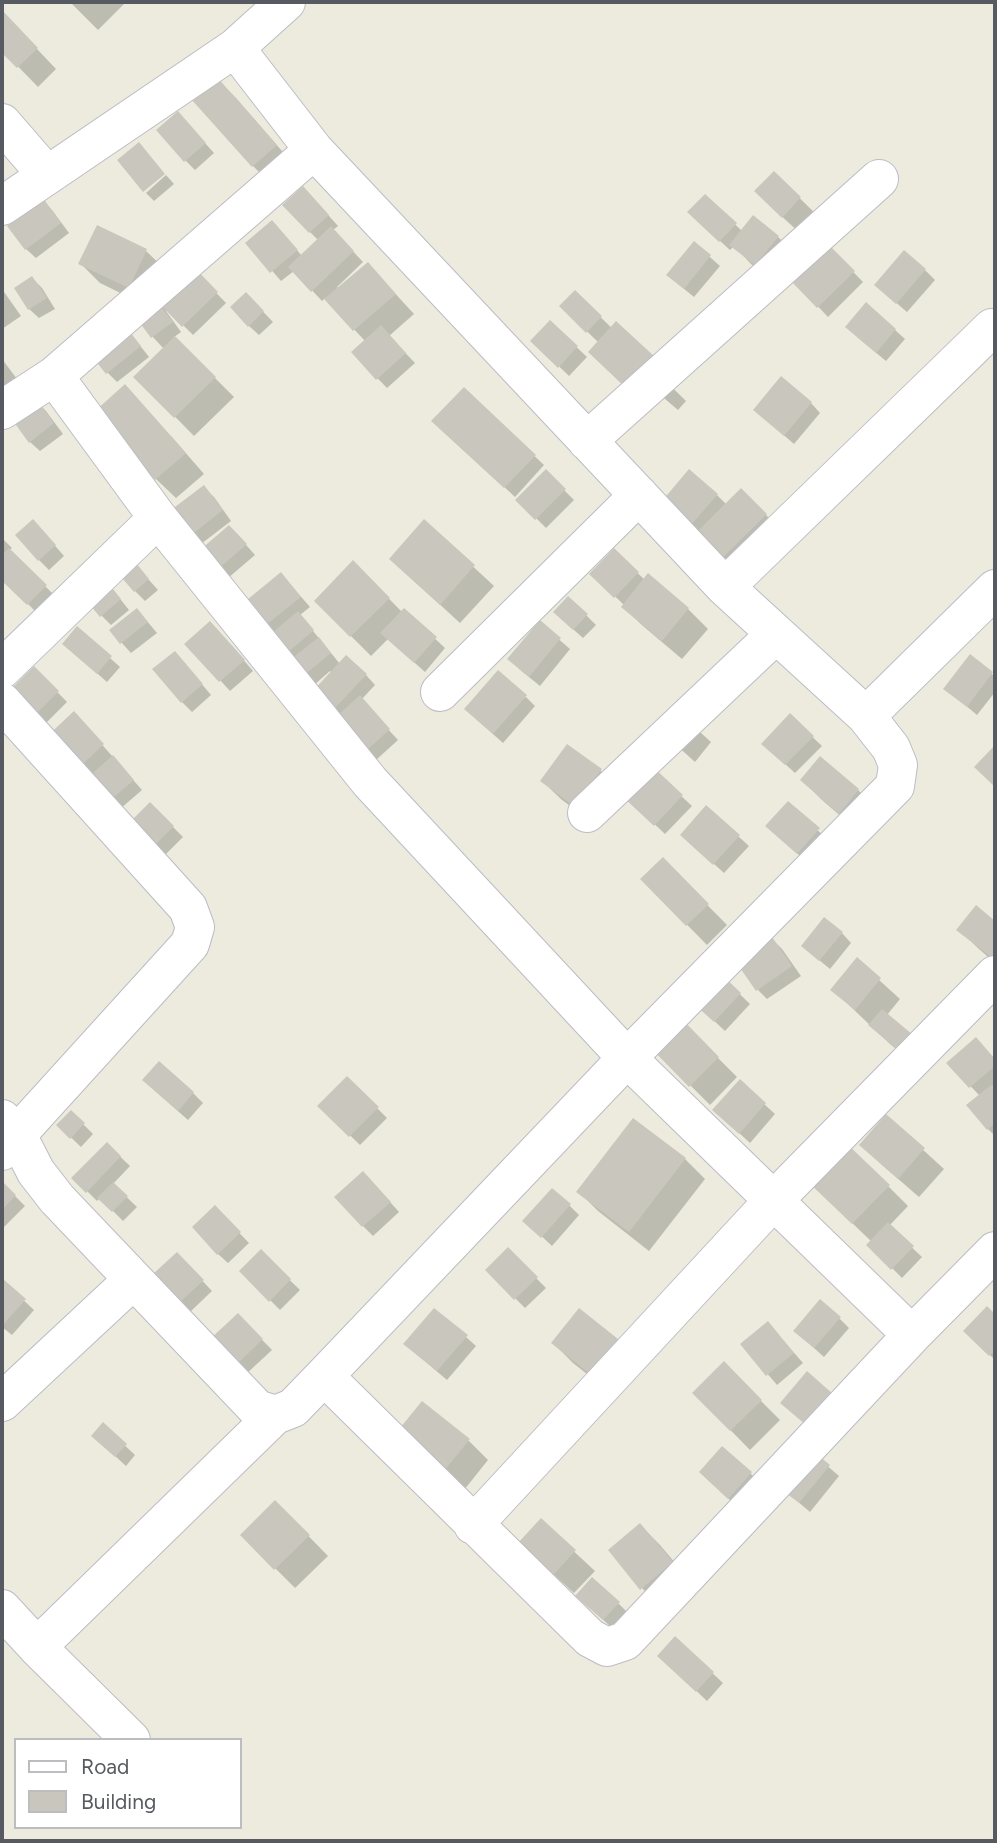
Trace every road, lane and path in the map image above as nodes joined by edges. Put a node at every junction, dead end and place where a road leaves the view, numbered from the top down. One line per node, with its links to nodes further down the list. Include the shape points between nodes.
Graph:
1 (286, 2): 2 (street)
2 (235, 48): 4 (street); 5 (street)
3 (2, 123): 5 (street)
4 (314, 150): 9 (street); 11 (street)
5 (47, 175): 7 (street)
6 (879, 179): 11 (street)
7 (2, 206)
8 (992, 328): 14 (street)
9 (54, 376): 10 (street); 13 (street)
10 (2, 410)
11 (587, 441): 12 (street)
12 (639, 495): 14 (street); 18 (street)
13 (158, 518): 17 (street); 23 (street, via 370,782)
14 (726, 587): 16 (street)
15 (995, 589): 20 (street)
16 (776, 634): 20 (street); 21 (street)
17 (2, 669)
18 (440, 692)
19 (2, 702): 24 (street, via 188,908 195,927 190,944)
20 (866, 716): 23 (street, via 891,748 898,765 895,786)
21 (587, 813)
22 (995, 975): 25 (street)
23 (627, 1058): 25 (street); 29 (street)
24 (7, 1135): 27 (street, via 57,1199)
25 (773, 1201): 28 (street); 32 (street)
26 (995, 1251): 28 (street)
27 (133, 1280): 30 (street); 31 (street, via 257,1409)
28 (912, 1335): 32 (street, via 625,1641 607,1647 590,1639)
29 (324, 1376): 31 (street, via 292,1408); 32 (street)
30 (2, 1402)
31 (275, 1415): 34 (street)
32 (473, 1525)
33 (2, 1609): 34 (street)
34 (37, 1647): 35 (street)
35 (129, 1738)

